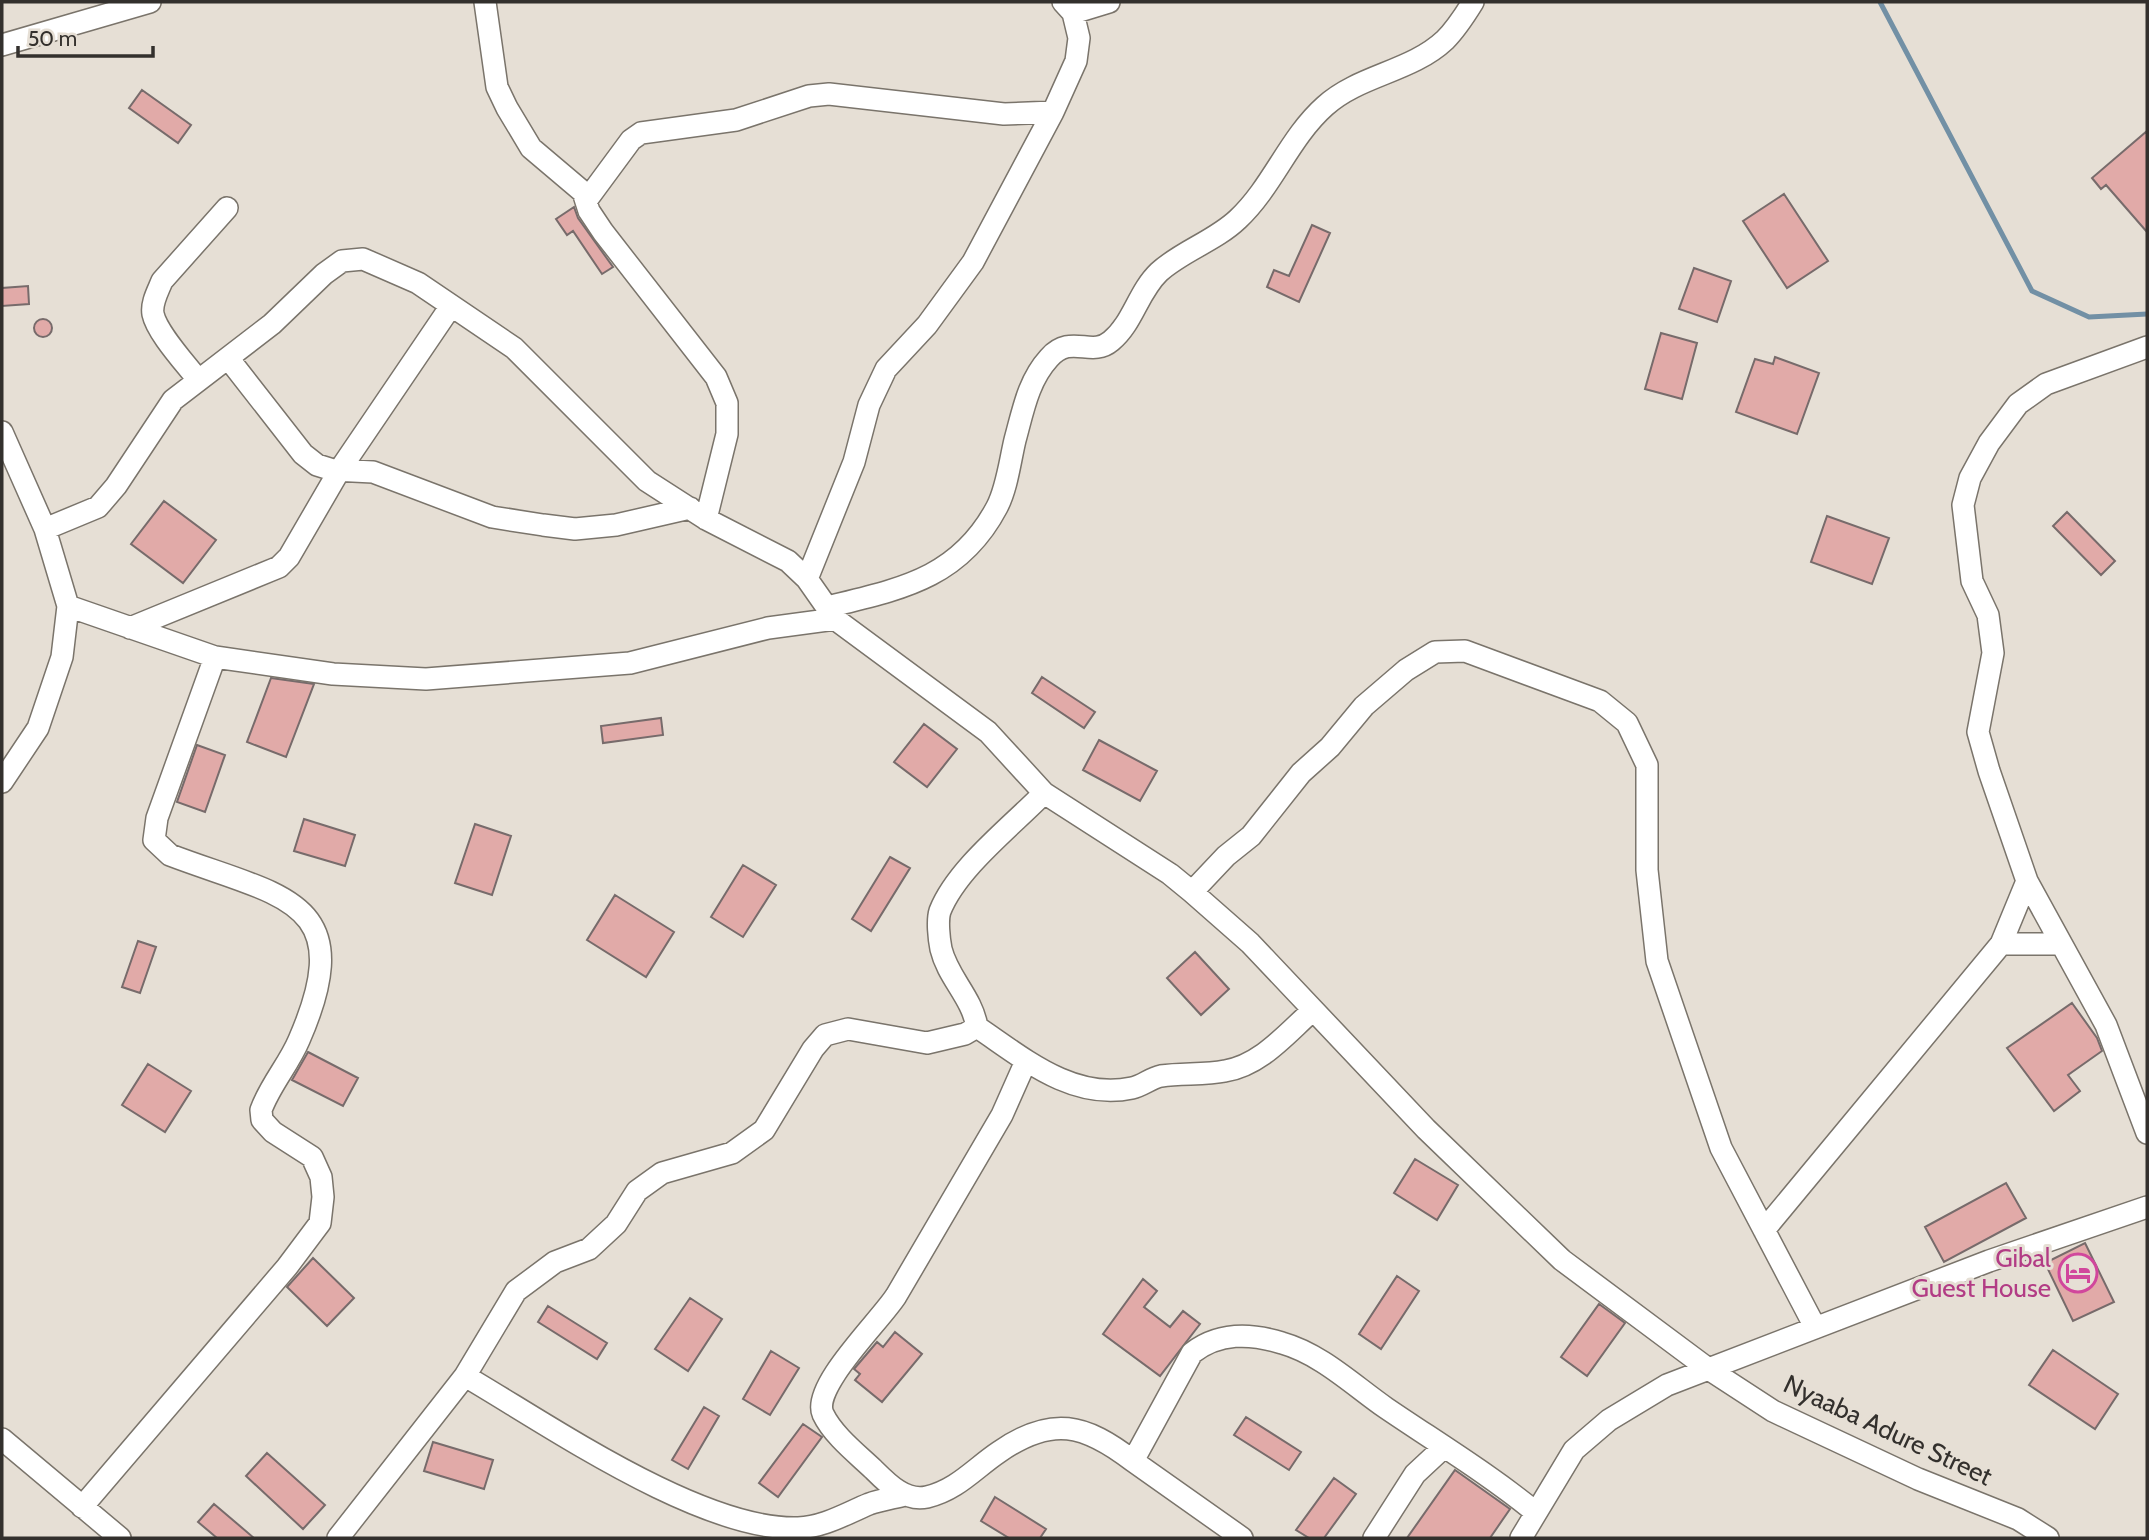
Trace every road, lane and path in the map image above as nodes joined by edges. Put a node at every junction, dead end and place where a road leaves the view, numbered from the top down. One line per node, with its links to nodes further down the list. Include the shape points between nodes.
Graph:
1 (150, 2): 6 (street)
2 (485, 2): 8 (street, via 497,87 507,108 531,148 572,181)
3 (1109, 2): 5 (street)
4 (1473, 2): 20 (street, via 1444,41 1346,90 1324,106 1246,210 1221,233 1159,272 1111,341 1101,347 1070,345 1052,354 1038,370 1028,393 998,505 969,549 936,574)
5 (1068, 8): 7 (street, via 1079,38 1076,61)
6 (2, 45)
7 (1053, 112): 8 (street, via 1004,114 829,94 809,96 736,120 641,133); 18 (street, via 974,262 927,325 886,369)
8 (586, 201): 16 (street, via 603,232 716,377 727,403 727,434)
9 (227, 208): 13 (street, via 162,281 155,296 153,313 161,329)
10 (451, 306): 12 (street, Nyaaba Adure Street, via 385,267 363,260 342,261); 15 (street); 16 (street, Nyaaba Adure Street, via 514,348 647,481)
11 (2147, 347): 25 (street, via 2046,384 2018,404 1989,443 1970,478 1963,505 1972,580 1988,615 1993,653 1978,732)
12 (228, 358): 13 (street, Nyaaba Adure Street); 15 (street, via 303,454 317,465)
13 (198, 380): 17 (street, Nyaaba Adure Street, via 173,400 97,507)
14 (2, 432): 17 (street)
15 (339, 471): 16 (street, via 373,471 492,517 575,529); 21 (street, via 279,568)
16 (698, 513): 18 (street, Nyaaba Adure Street, via 788,561)
17 (45, 529): 19 (street)
18 (807, 579): 20 (street, Nyaaba Adure Street)
19 (68, 606): 21 (street); 23 (street, via 62,657 38,728)
20 (831, 613): 22 (street, via 630,663 530,673 386,677); 24 (street, Nyaaba Adure Street, via 988,732)
21 (130, 628): 22 (street)
22 (215, 657): 42 (street, via 153,840 170,855 293,903 312,920 322,967 317,996 298,1043 261,1110 262,1120 272,1132 312,1157 321,1177 320,1223)
23 (2, 782)
24 (1044, 793): 26 (street, Nyaaba Adure Street); 30 (street, via 961,878 939,913 940,947 974,1010)
25 (2027, 881): 27 (street); 28 (street)
26 (1192, 892): 29 (street, Nyaaba Adure Street, via 1250,943); 34 (street, via 1251,836 1301,773 1364,706 1435,652 1465,651 1600,701 1627,723 1647,765 1647,870 1657,961 1721,1148)
27 (2001, 944): 28 (street); 34 (street)
28 (2061, 944): 32 (street, via 2106,1025)
29 (1312, 1011): 31 (street, via 1244,1067 1158,1076 1134,1088 1111,1090 1070,1083); 36 (street, Nyaaba Adure Street, via 1562,1260)
30 (977, 1027): 31 (street); 37 (street, via 927,1043 848,1029 825,1035 764,1130 732,1153 662,1173 637,1191 616,1224 589,1250 555,1262 516,1291)
31 (1026, 1062): 41 (street, via 1002,1115 897,1296 829,1379 821,1397 822,1412 835,1432)
32 (2147, 1133)
33 (2147, 1207): 35 (street)
34 (1765, 1230): 35 (street)
35 (1815, 1327): 36 (street)
36 (1707, 1368): 43 (street, via 1667,1385 1609,1420 1574,1450); 49 (street, Nyaaba Adure Street, via 1773,1411 1918,1479 2018,1519)
37 (465, 1376): 41 (street, via 642,1479 762,1526 799,1528 827,1523 871,1503); 45 (street)
38 (2, 1438): 42 (street)
39 (1444, 1447): 40 (street, via 1308,1354 1284,1343 1225,1336 1192,1353); 43 (street, via 1489,1474); 47 (street, via 1415,1474)
40 (1133, 1461): 41 (street, via 1081,1429 1057,1426 998,1452 949,1489 924,1498); 46 (street)
41 (905, 1495)
42 (82, 1507): 44 (street)
43 (1534, 1511): 48 (street)
44 (120, 1538)
45 (338, 1538)
46 (1242, 1538)
47 (1374, 1538)
48 (1521, 1538)
49 (2048, 1538)

